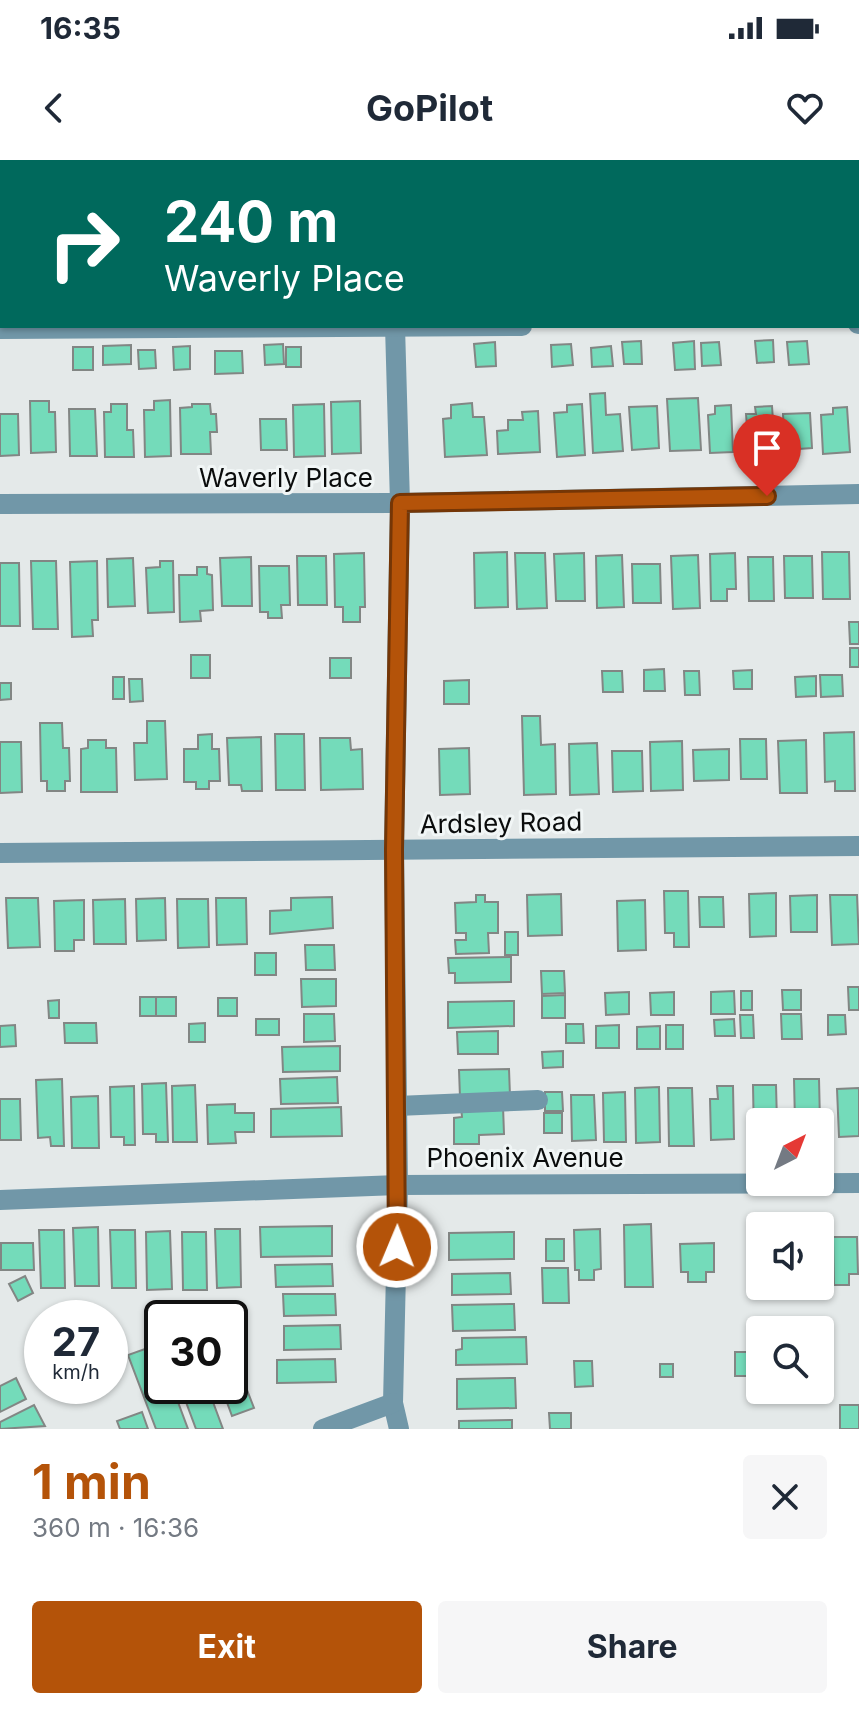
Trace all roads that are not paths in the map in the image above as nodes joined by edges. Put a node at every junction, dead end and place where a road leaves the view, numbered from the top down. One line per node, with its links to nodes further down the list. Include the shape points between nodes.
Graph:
1 (132, 328): 3 (street)
2 (395, 328): 5 (street)
3 (0, 329)
4 (859, 494): 5 (street, Waverly Place)
5 (400, 503): 6 (street, Waverly Place); 8 (street)
6 (0, 504)
7 (859, 846): 8 (street, Ardsley Road)
8 (394, 850): 9 (street, Ardsley Road); 11 (street)
9 (0, 853)
10 (538, 1100): 11 (street)
11 (397, 1106): 13 (street)
12 (859, 1183): 13 (street, Phoenix Avenue)
13 (398, 1185): 14 (street, Phoenix Avenue); 15 (street)
14 (0, 1200)
15 (393, 1403): 16 (street); 17 (street)
16 (323, 1429)
17 (399, 1429)

